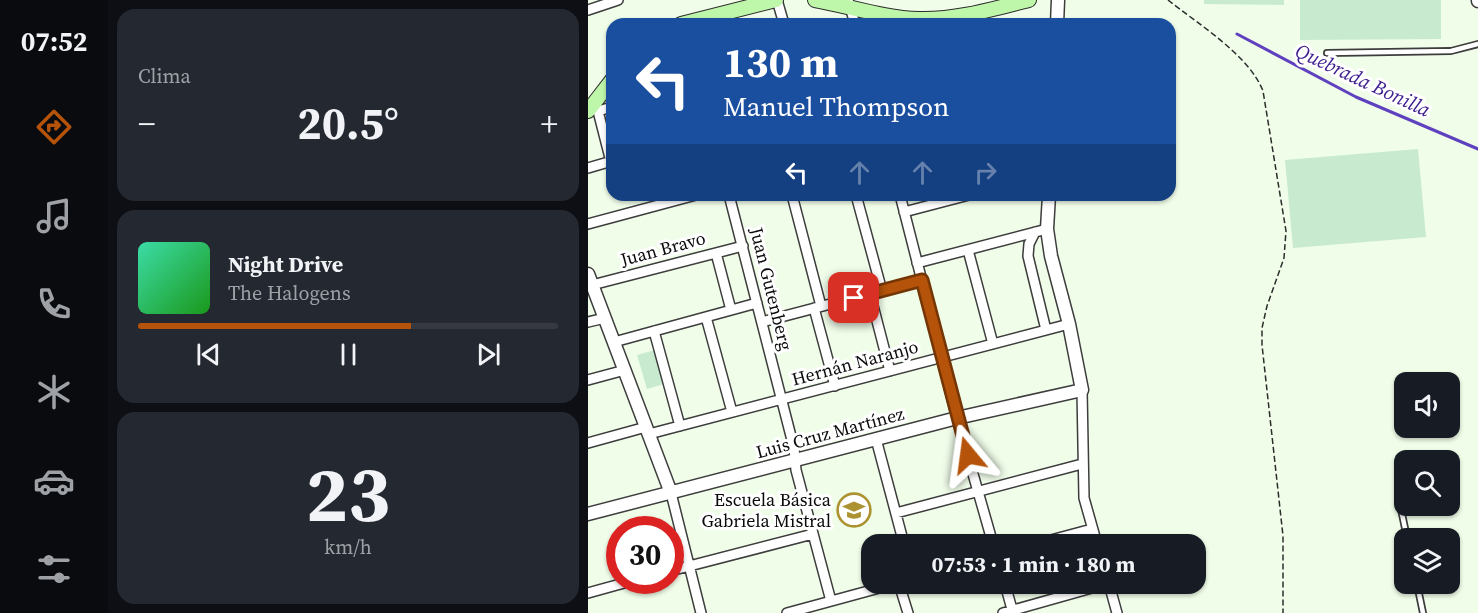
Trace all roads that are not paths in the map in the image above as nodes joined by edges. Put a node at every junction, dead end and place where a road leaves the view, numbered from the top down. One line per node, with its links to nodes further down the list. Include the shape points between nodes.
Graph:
1 (618, 0): 7 (street)
2 (776, 0): 8 (main road); 9 (street)
3 (814, 0): 6 (main road)
4 (1029, 0): 12 (main road)
5 (1058, 0): 13 (street)
6 (849, 3): 10 (street); 11 (main road)
7 (588, 10)
8 (704, 18)
9 (782, 18)
10 (853, 18)
11 (899, 18)
12 (937, 18)
13 (1057, 18)
14 (1478, 44): 15 (lane, via 1451,51)
15 (1327, 53)
16 (606, 89): 17 (main road)
17 (592, 109): 18 (street)
18 (606, 148)
19 (606, 163): 20 (street)
20 (588, 168)
21 (674, 201): 29 (street)
22 (731, 201): 31 (street, Juan Gutenberg)
23 (793, 201): 40 (street)
24 (858, 201): 37 (street)
25 (901, 201): 28 (street)
26 (946, 201): 28 (street)
27 (1048, 201): 30 (street)
28 (904, 212): 34 (street)
29 (588, 224)
30 (1041, 231): 32 (street); 46 (street); 47 (street, via 1029,244 1028,256)
31 (743, 246): 33 (street, Juan Bravo); 39 (street, Juan Gutenberg)
32 (968, 250): 34 (street); 50 (street)
33 (716, 253): 35 (street, Juan Bravo); 41 (street)
34 (917, 263): 36 (street)
35 (590, 280): 43 (street)
36 (922, 280): 37 (street); 51 (street)
37 (882, 291): 38 (street)
38 (870, 294): 40 (street); 53 (street)
39 (757, 303): 41 (street); 45 (street, Juan Gutenberg)
40 (818, 307): 45 (street); 55 (street)
41 (731, 310): 42 (street)
42 (706, 317): 48 (street); 58 (street)
43 (605, 318): 44 (street); 49 (street)
44 (588, 322)
45 (762, 322): 57 (street, Juan Gutenberg)
46 (1068, 324): 47 (street, Hernán Naranjo); 56 (street)
47 (1046, 330): 50 (street, Hernán Naranjo)
48 (654, 331): 49 (street); 60 (street)
49 (614, 342): 52 (street)
50 (993, 344): 51 (street, Hernán Naranjo)
51 (942, 357): 53 (street, Hernán Naranjo); 59 (street)
52 (625, 370): 54 (street); 61 (street)
53 (890, 371): 55 (street, Hernán Naranjo)
54 (588, 380)
55 (835, 386): 57 (street, Hernán Naranjo)
56 (1082, 390): 59 (street, Luis Cruz Martínez); 65 (street)
57 (782, 399): 58 (street, Hernán Naranjo); 64 (street, Juan Gutenberg)
58 (732, 412): 60 (street, Hernán Naranjo)
59 (957, 418): 62 (street, Luis Cruz Martínez); 66 (street)
60 (680, 426): 61 (street, Hernán Naranjo)
61 (648, 430): 63 (street, Hernán Naranjo); 67 (street)
62 (876, 440): 64 (street, Luis Cruz Martínez); 68 (street)
63 (588, 443)
64 (795, 460): 67 (street, Luis Cruz Martínez); 71 (street, Juan Gutenberg)
65 (1082, 464): 66 (street); 70 (street, via 1084,498)
66 (978, 491): 68 (street); 73 (street)
67 (671, 493): 69 (street, Luis Cruz Martínez); 76 (street)
68 (896, 513): 72 (street)
69 (588, 514)
70 (1092, 529): 74 (street); 75 (street)
71 (813, 534): 76 (street); 86 (street, Juan Gutenberg)
72 (901, 534)
73 (990, 534)
74 (1073, 534)
75 (1094, 534)
76 (689, 566): 77 (street); 89 (street)
77 (684, 567)
78 (606, 588): 79 (street)
79 (588, 593)
80 (861, 593): 86 (street)
81 (902, 594): 91 (street)
82 (1006, 594): 88 (street)
83 (1072, 594): 88 (street)
84 (1110, 594): 92 (street)
85 (1419, 594): 93 (lane)
86 (831, 601): 87 (street)
87 (822, 608): 90 (street)
88 (1009, 612)
89 (701, 613)
90 (787, 613)
91 (908, 613)
92 (1117, 613)
93 (1423, 613)

